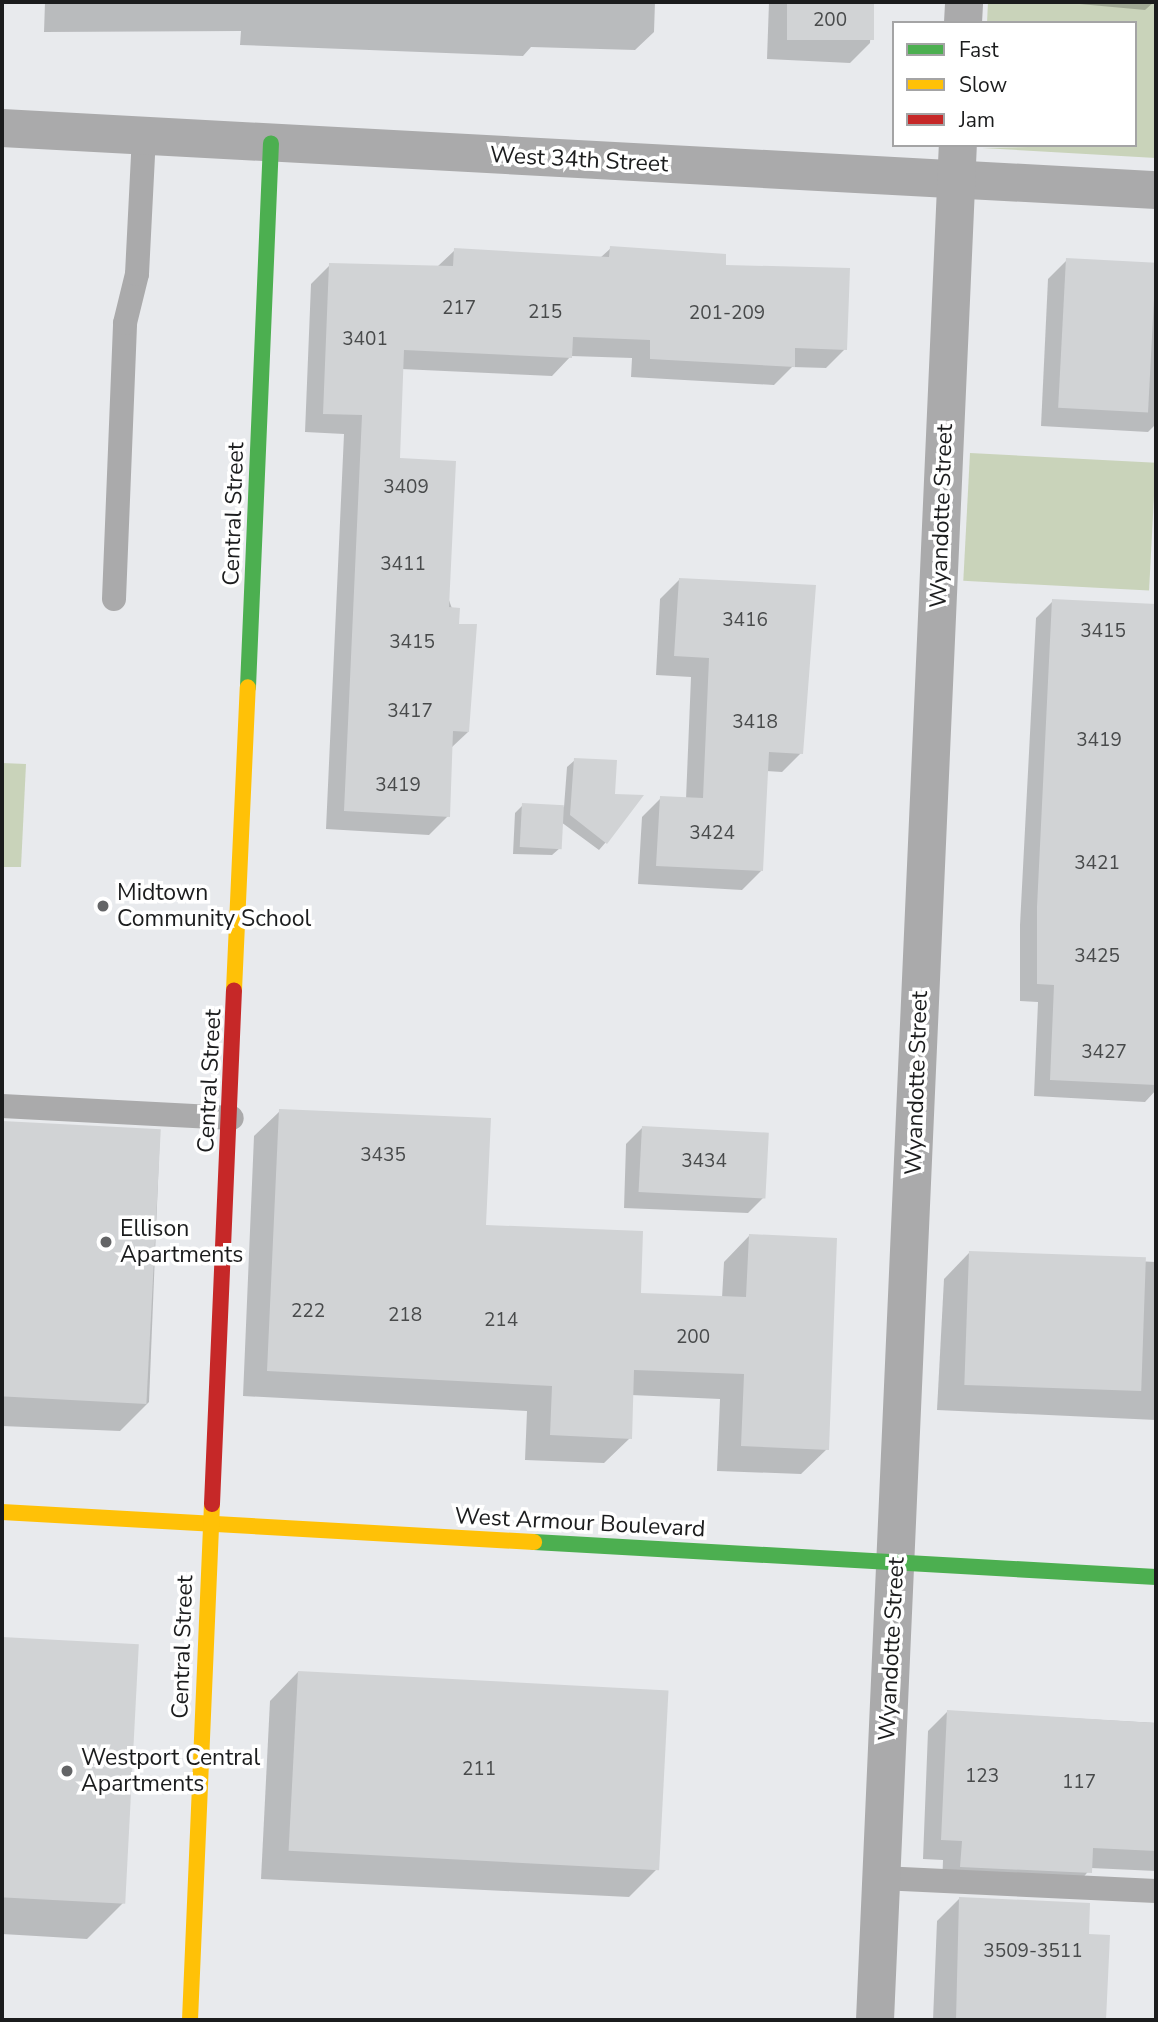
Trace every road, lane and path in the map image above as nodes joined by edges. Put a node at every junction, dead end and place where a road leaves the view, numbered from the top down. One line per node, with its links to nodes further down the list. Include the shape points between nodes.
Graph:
1 (964, 2): 2 (street)
2 (963, 21)
3 (2, 128): 4 (street, West 34th Street)
4 (144, 136): 5 (street, West 34th Street); 8 (lane, via 137,274 125,323)
5 (271, 143): 6 (street, West 34th Street); 10 (street, Central Street)
6 (957, 163): 7 (street, West 34th Street); 13 (street, Wyandotte Street)
7 (1156, 190)
8 (114, 599)
9 (2, 1106): 10 (lane)
10 (232, 1118): 12 (street, Central Street)
11 (2, 1512): 12 (street, West Armour Boulevard)
12 (211, 1525): 13 (street, West Armour Boulevard); 17 (street, Central Street)
13 (896, 1564): 14 (street, West Armour Boulevard); 15 (street, Wyandotte Street)
14 (1156, 1577)
15 (881, 1878): 16 (lane); 18 (street, Wyandotte Street)
16 (1156, 1891)
17 (190, 2020)
18 (875, 2020)

